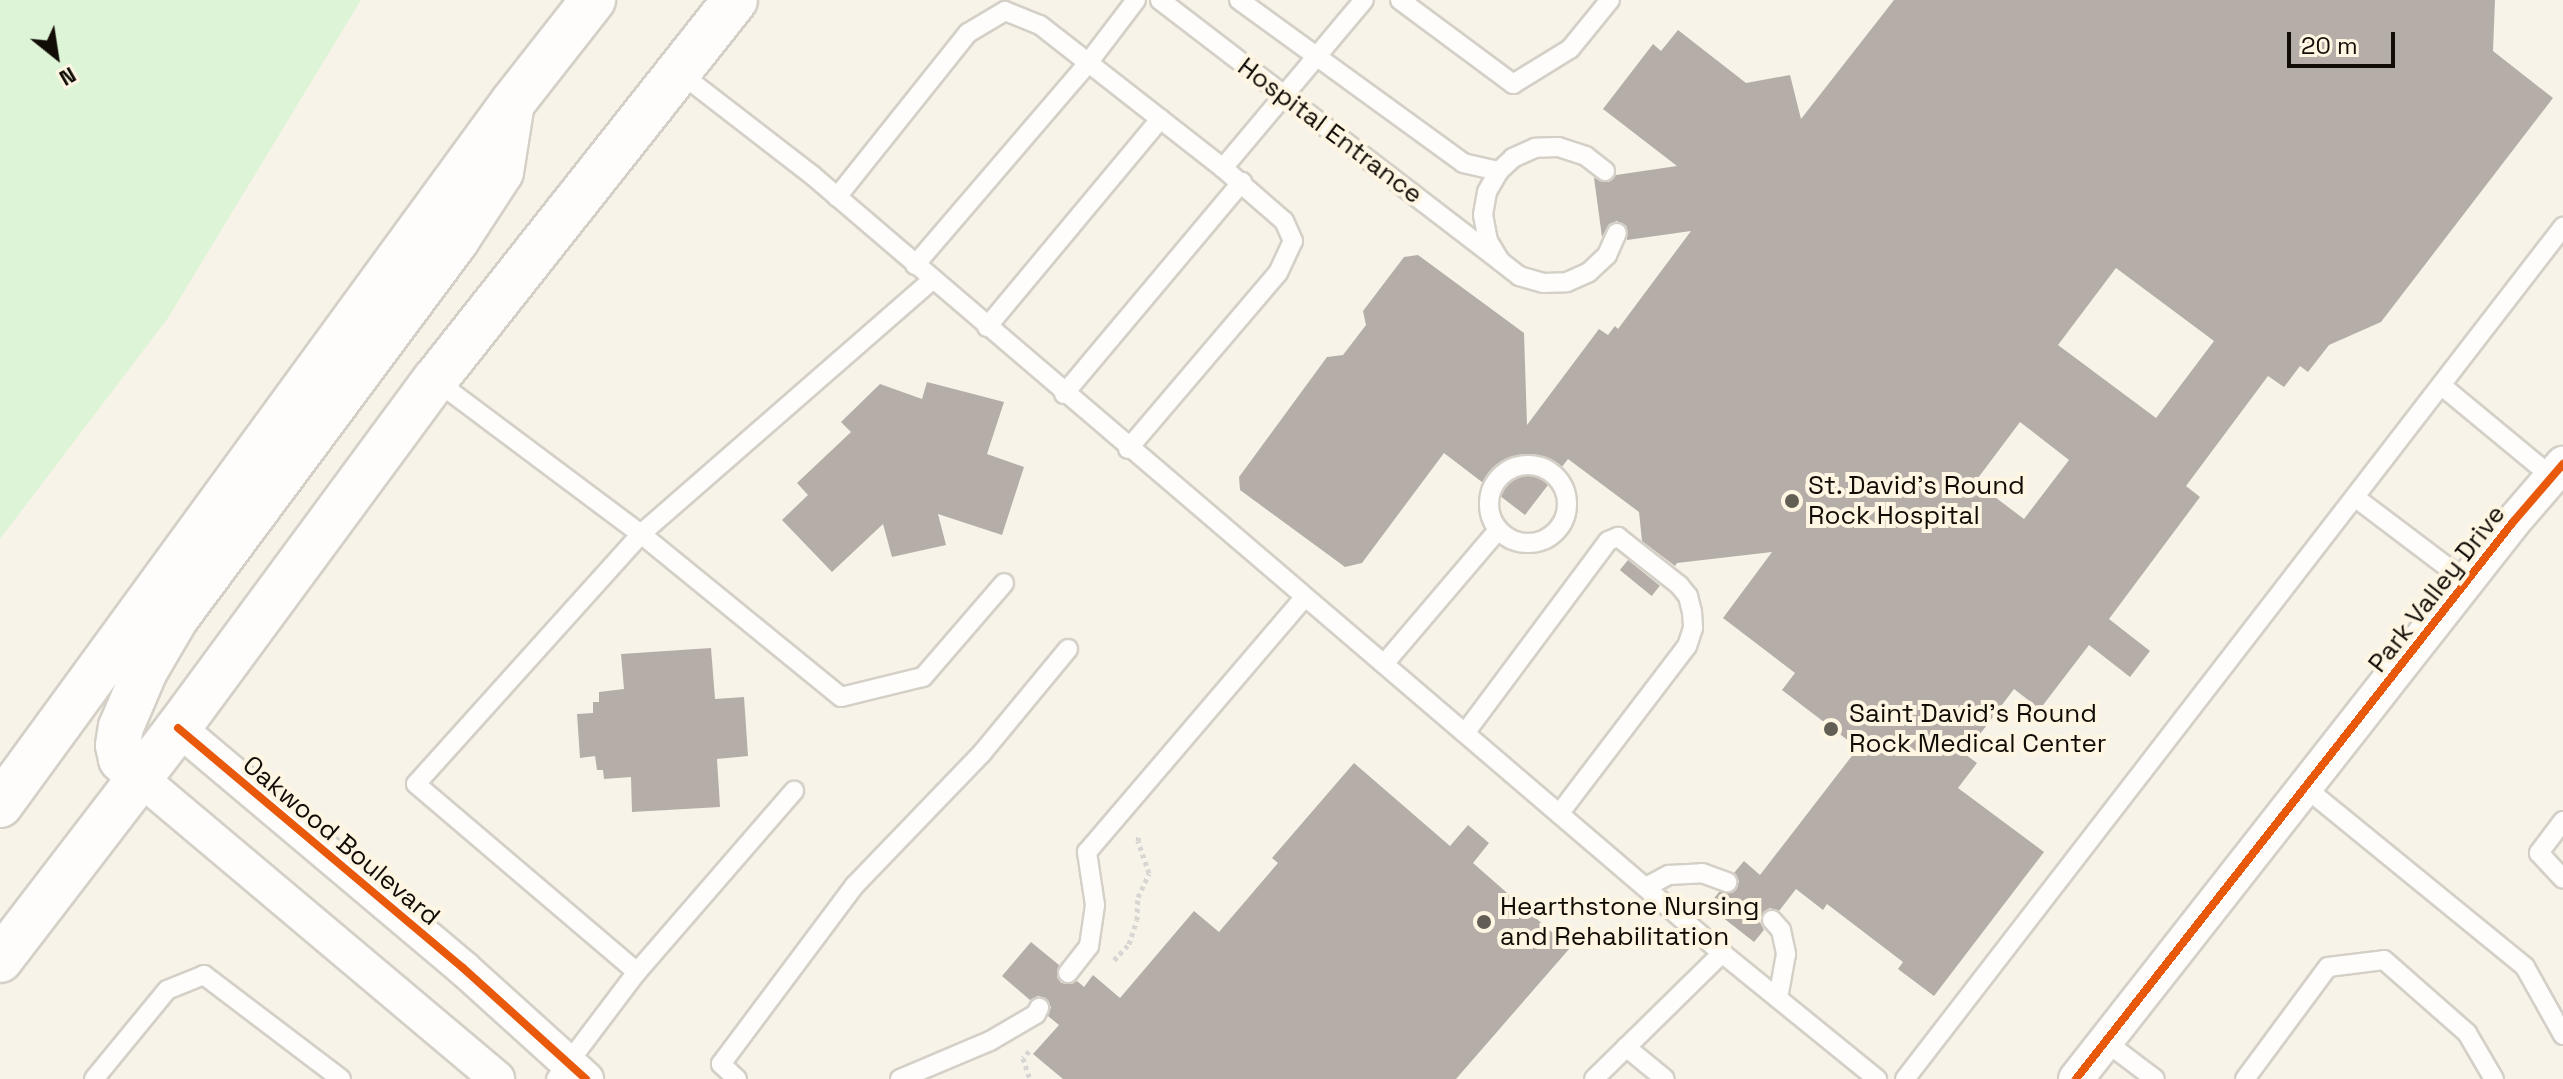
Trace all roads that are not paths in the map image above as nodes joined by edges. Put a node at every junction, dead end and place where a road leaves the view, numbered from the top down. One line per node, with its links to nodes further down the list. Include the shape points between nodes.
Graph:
1 (593, 0): 13 (main road)
2 (735, 0): 11 (main road)
3 (1136, 0): 10 (lane)
4 (1160, 0): 12 (lane, Hospital Entrance)
5 (1239, 0): 9 (lane, Hospital Entrance)
6 (1364, 0): 9 (lane)
7 (1400, 0): 8 (lane, via 1513,84 1570,49)
8 (1610, 0)
9 (1317, 57): 12 (lane); 16 (lane, Hospital Entrance, via 1463,163)
10 (1088, 63): 14 (lane); 19 (lane, via 1040,25 1005,11 968,33); 23 (lane)
11 (680, 73): 19 (lane); 26 (main road)
12 (1284, 95): 15 (lane); 22 (lane, Hospital Entrance)
13 (513, 102): 41 (main road, via 501,172 456,241 176,618 145,671 118,745 121,759); 44 (main road)
14 (1160, 119): 15 (lane); 25 (lane)
15 (1223, 168): 18 (lane)
16 (1499, 171): 17 (lane, via 1535,148 1558,147 1586,156); 22 (lane, via 1487,192 1483,215 1488,241)
17 (1605, 171)
18 (1242, 182): 28 (lane); 29 (lane, via 1284,221 1293,241 1278,273)
19 (837, 197): 23 (lane)
20 (2563, 227): 27 (lane)
21 (1617, 233): 22 (lane, Hospital Entrance, via 1607,255 1589,272 1567,282 1519,276)
22 (1500, 261)
23 (915, 265): 24 (lane)
24 (932, 280): 25 (lane); 33 (lane)
25 (987, 327): 28 (lane)
26 (435, 380): 33 (lane); 39 (main road)
27 (2442, 386): 30 (lane); 31 (lane)
28 (1064, 394): 29 (lane)
29 (1128, 449): 36 (lane)
30 (2558, 471): 34 (street, Park Valley Drive)
31 (2356, 498): 34 (lane); 69 (lane)
32 (1498, 530): 32 (lane, via 1529,544 1559,529 1567,497 1555,475 1531,465 1518,466 1496,481 1488,505); 38 (lane)
33 (641, 534): 35 (lane, via 841,697 923,677); 53 (lane, via 416,784)
34 (2467, 582): 42 (street, Park Valley Drive)
35 (1004, 583)
36 (1305, 597): 38 (lane); 54 (lane, via 1087,852 1095,905 1089,946)
37 (1068, 649): 64 (lane, via 982,753 855,885 721,1064)
38 (1384, 664): 40 (lane)
39 (178, 728): 41 (main road); 60 (street, Oakwood Boulevard, via 463,968)
40 (1465, 733): 45 (lane); 45 (lane, via 1608,541 1618,537 1679,585 1692,612 1687,646)
41 (140, 778): 52 (main road); 63 (street)
42 (2307, 789): 57 (lane, via 2525,967); 58 (street, Park Valley Drive)
43 (794, 791): 53 (lane)
44 (0, 805)
45 (1559, 814): 49 (lane)
46 (2563, 821): 47 (lane, via 2539,853)
47 (2563, 879)
48 (1727, 882): 49 (lane, via 1702,873 1669,875)
49 (1646, 887): 51 (lane)
50 (1772, 920): 55 (lane, via 1781,930 1786,954)
51 (1722, 953): 55 (lane); 59 (lane)
52 (0, 960)
53 (637, 972): 60 (lane)
54 (1068, 973)
55 (1778, 998): 68 (lane)
56 (1039, 1008): 65 (lane, via 990,1041)
57 (2563, 1035)
58 (2106, 1042): 70 (street, Park Valley Drive); 71 (lane)
59 (1626, 1047): 66 (lane); 67 (lane)
60 (570, 1074)
61 (94, 1079): 62 (lane, via 167,990 204,975)
62 (341, 1079)
63 (497, 1079)
64 (737, 1079)
65 (900, 1079)
66 (1594, 1079)
67 (1665, 1079)
68 (1877, 1079)
69 (1905, 1079)
70 (2076, 1079)
71 (2155, 1079)
72 (2245, 1079): 73 (lane, via 2328,967 2384,960 2467,1033)
73 (2494, 1079)

